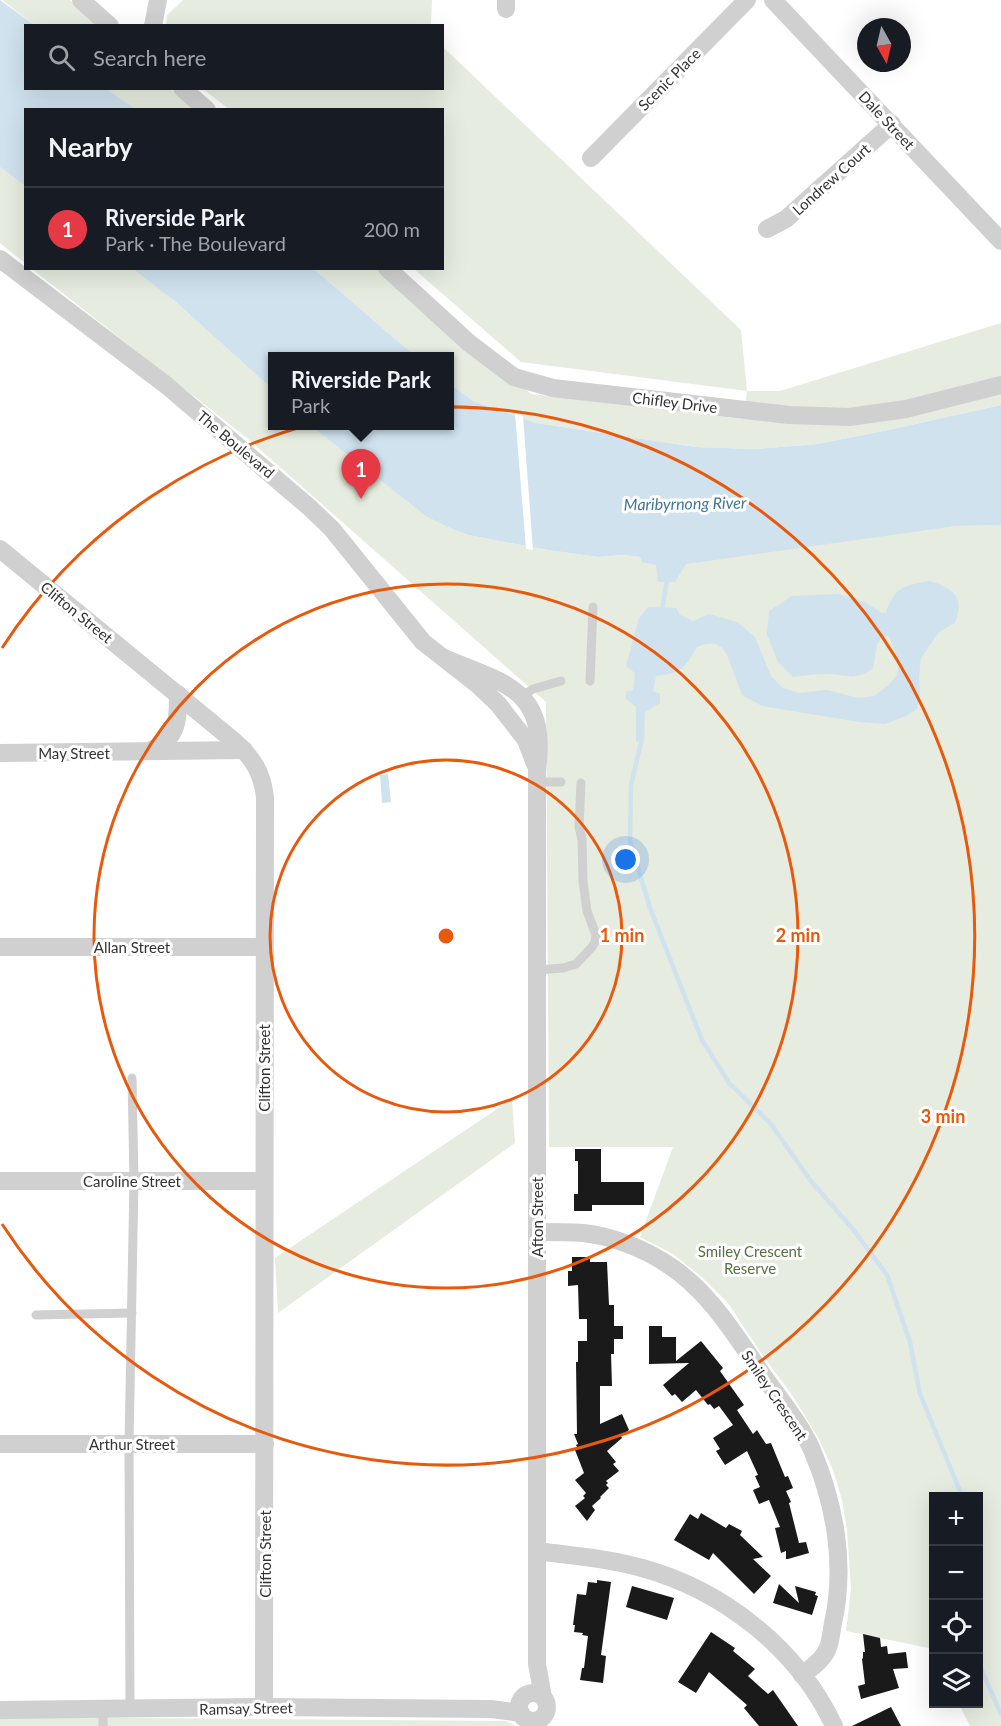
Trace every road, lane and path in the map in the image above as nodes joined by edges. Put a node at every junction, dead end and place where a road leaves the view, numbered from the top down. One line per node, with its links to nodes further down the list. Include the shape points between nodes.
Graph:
1 (81, 0): 5 (street)
2 (158, 0): 6 (street)
3 (747, 0): 10 (street, Scenic Place)
4 (773, 0): 9 (street, Dale Street)
5 (108, 24)
6 (153, 24)
7 (184, 90): 8 (street)
8 (205, 108)
9 (892, 124): 11 (street, Londrew Court, via 786,219); 12 (street, Dale Street)
10 (591, 158)
11 (767, 229)
12 (1001, 241)
13 (0, 259): 18 (street, The Boulevard, via 166,385 309,507 339,537 423,642)
14 (389, 270): 15 (street, Chifley Drive, via 469,343 505,370 553,388 789,415 849,417 906,409)
15 (1001, 385)
16 (0, 549): 21 (street, Clifton Street)
17 (593, 607): 20 (lane)
18 (444, 658): 22 (street, The Boulevard, via 499,681); 26 (street, The Boulevard, via 478,685 515,724 531,750)
19 (561, 681): 22 (lane)
20 (590, 681)
21 (178, 694): 23 (street, Clifton Street); 24 (street, via 176,727 169,740)
22 (522, 696): 26 (street, The Boulevard, via 537,723)
23 (244, 750): 24 (street, May Street); 30 (street, Clifton Street, via 263,781 265,797)
24 (148, 752): 25 (street, May Street)
25 (0, 753)
26 (537, 776): 27 (lane); 31 (street, Afton Street)
27 (561, 782)
28 (581, 783): 31 (lane, via 583,881 587,911 596,935 592,947 576,964)
29 (0, 947): 30 (street, Allan Street)
30 (264, 947): 35 (street, Clifton Street)
31 (537, 970): 36 (street, Afton Street)
32 (132, 1078): 34 (lane)
33 (0, 1181): 34 (street, Caroline Street)
34 (134, 1181): 35 (street, Caroline Street); 37 (lane)
35 (264, 1181): 41 (street, Clifton Street)
36 (537, 1232): 42 (street, Afton Street); 43 (street, Smiley Crescent, via 602,1236 668,1264 708,1300 796,1422 811,1448 831,1506 839,1570 828,1649)
37 (132, 1313): 38 (lane); 40 (lane)
38 (36, 1315)
39 (0, 1444): 40 (street, Arthur Street)
40 (129, 1444): 41 (street, Arthur Street); 46 (lane)
41 (265, 1444): 44 (street, Clifton Street)
42 (538, 1551): 43 (street, via 614,1561 692,1586 759,1629); 47 (street, Afton Street, via 537,1664)
43 (802, 1675): 49 (street)
44 (264, 1707): 46 (street, Ramsay Street); 47 (street, Ramsay Street)
45 (0, 1710): 48 (street, Ramsay Street)
46 (130, 1710): 48 (street, Ramsay Street)
47 (532, 1711)
48 (103, 1718)
49 (834, 1726)

